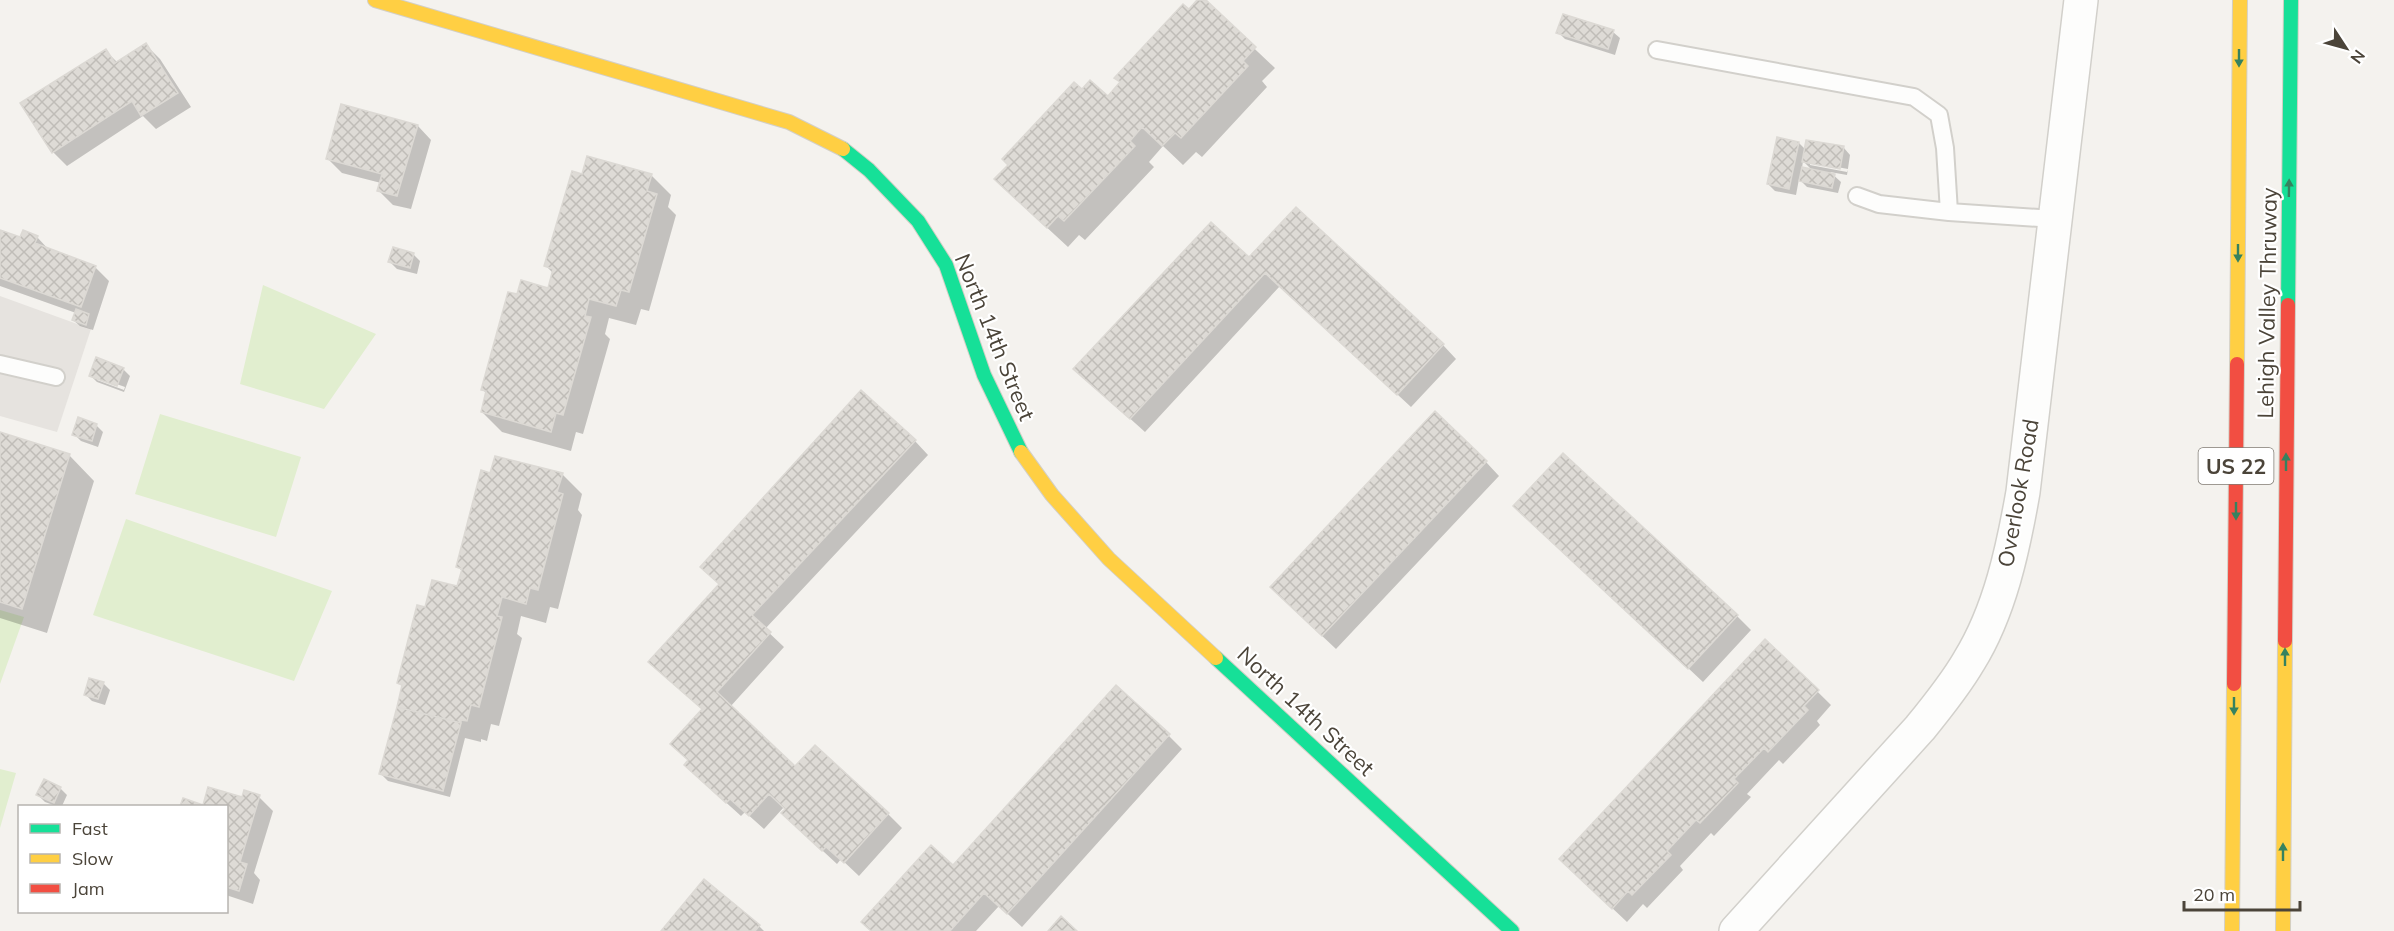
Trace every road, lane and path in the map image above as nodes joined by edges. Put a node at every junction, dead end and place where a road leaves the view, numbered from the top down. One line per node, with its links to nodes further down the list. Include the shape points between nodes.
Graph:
1 (375, 0): 11 (main road, North 14th Street, via 789,122 844,150 869,170 918,221 946,265 984,375 1018,448 1052,495 1109,559)
2 (2081, 0): 8 (street, Overlook Road)
3 (2240, 0): 13 (main road, Lehigh Valley Thruway / US 22, one-way to 13)
4 (2291, 0): 14 (main road, Lehigh Valley Thruway / US 22, one-way to 4)
5 (1657, 50): 7 (lane, via 1914,97 1939,115)
6 (1857, 196): 7 (lane, via 1879,204)
7 (1949, 212): 8 (lane)
8 (2054, 219): 12 (street, Overlook Road, via 2023,492 2015,538 1988,624 1948,694)
9 (0, 364): 10 (lane)
10 (56, 377)
11 (1512, 931)
12 (1736, 931)
13 (2232, 931)
14 (2283, 931)

